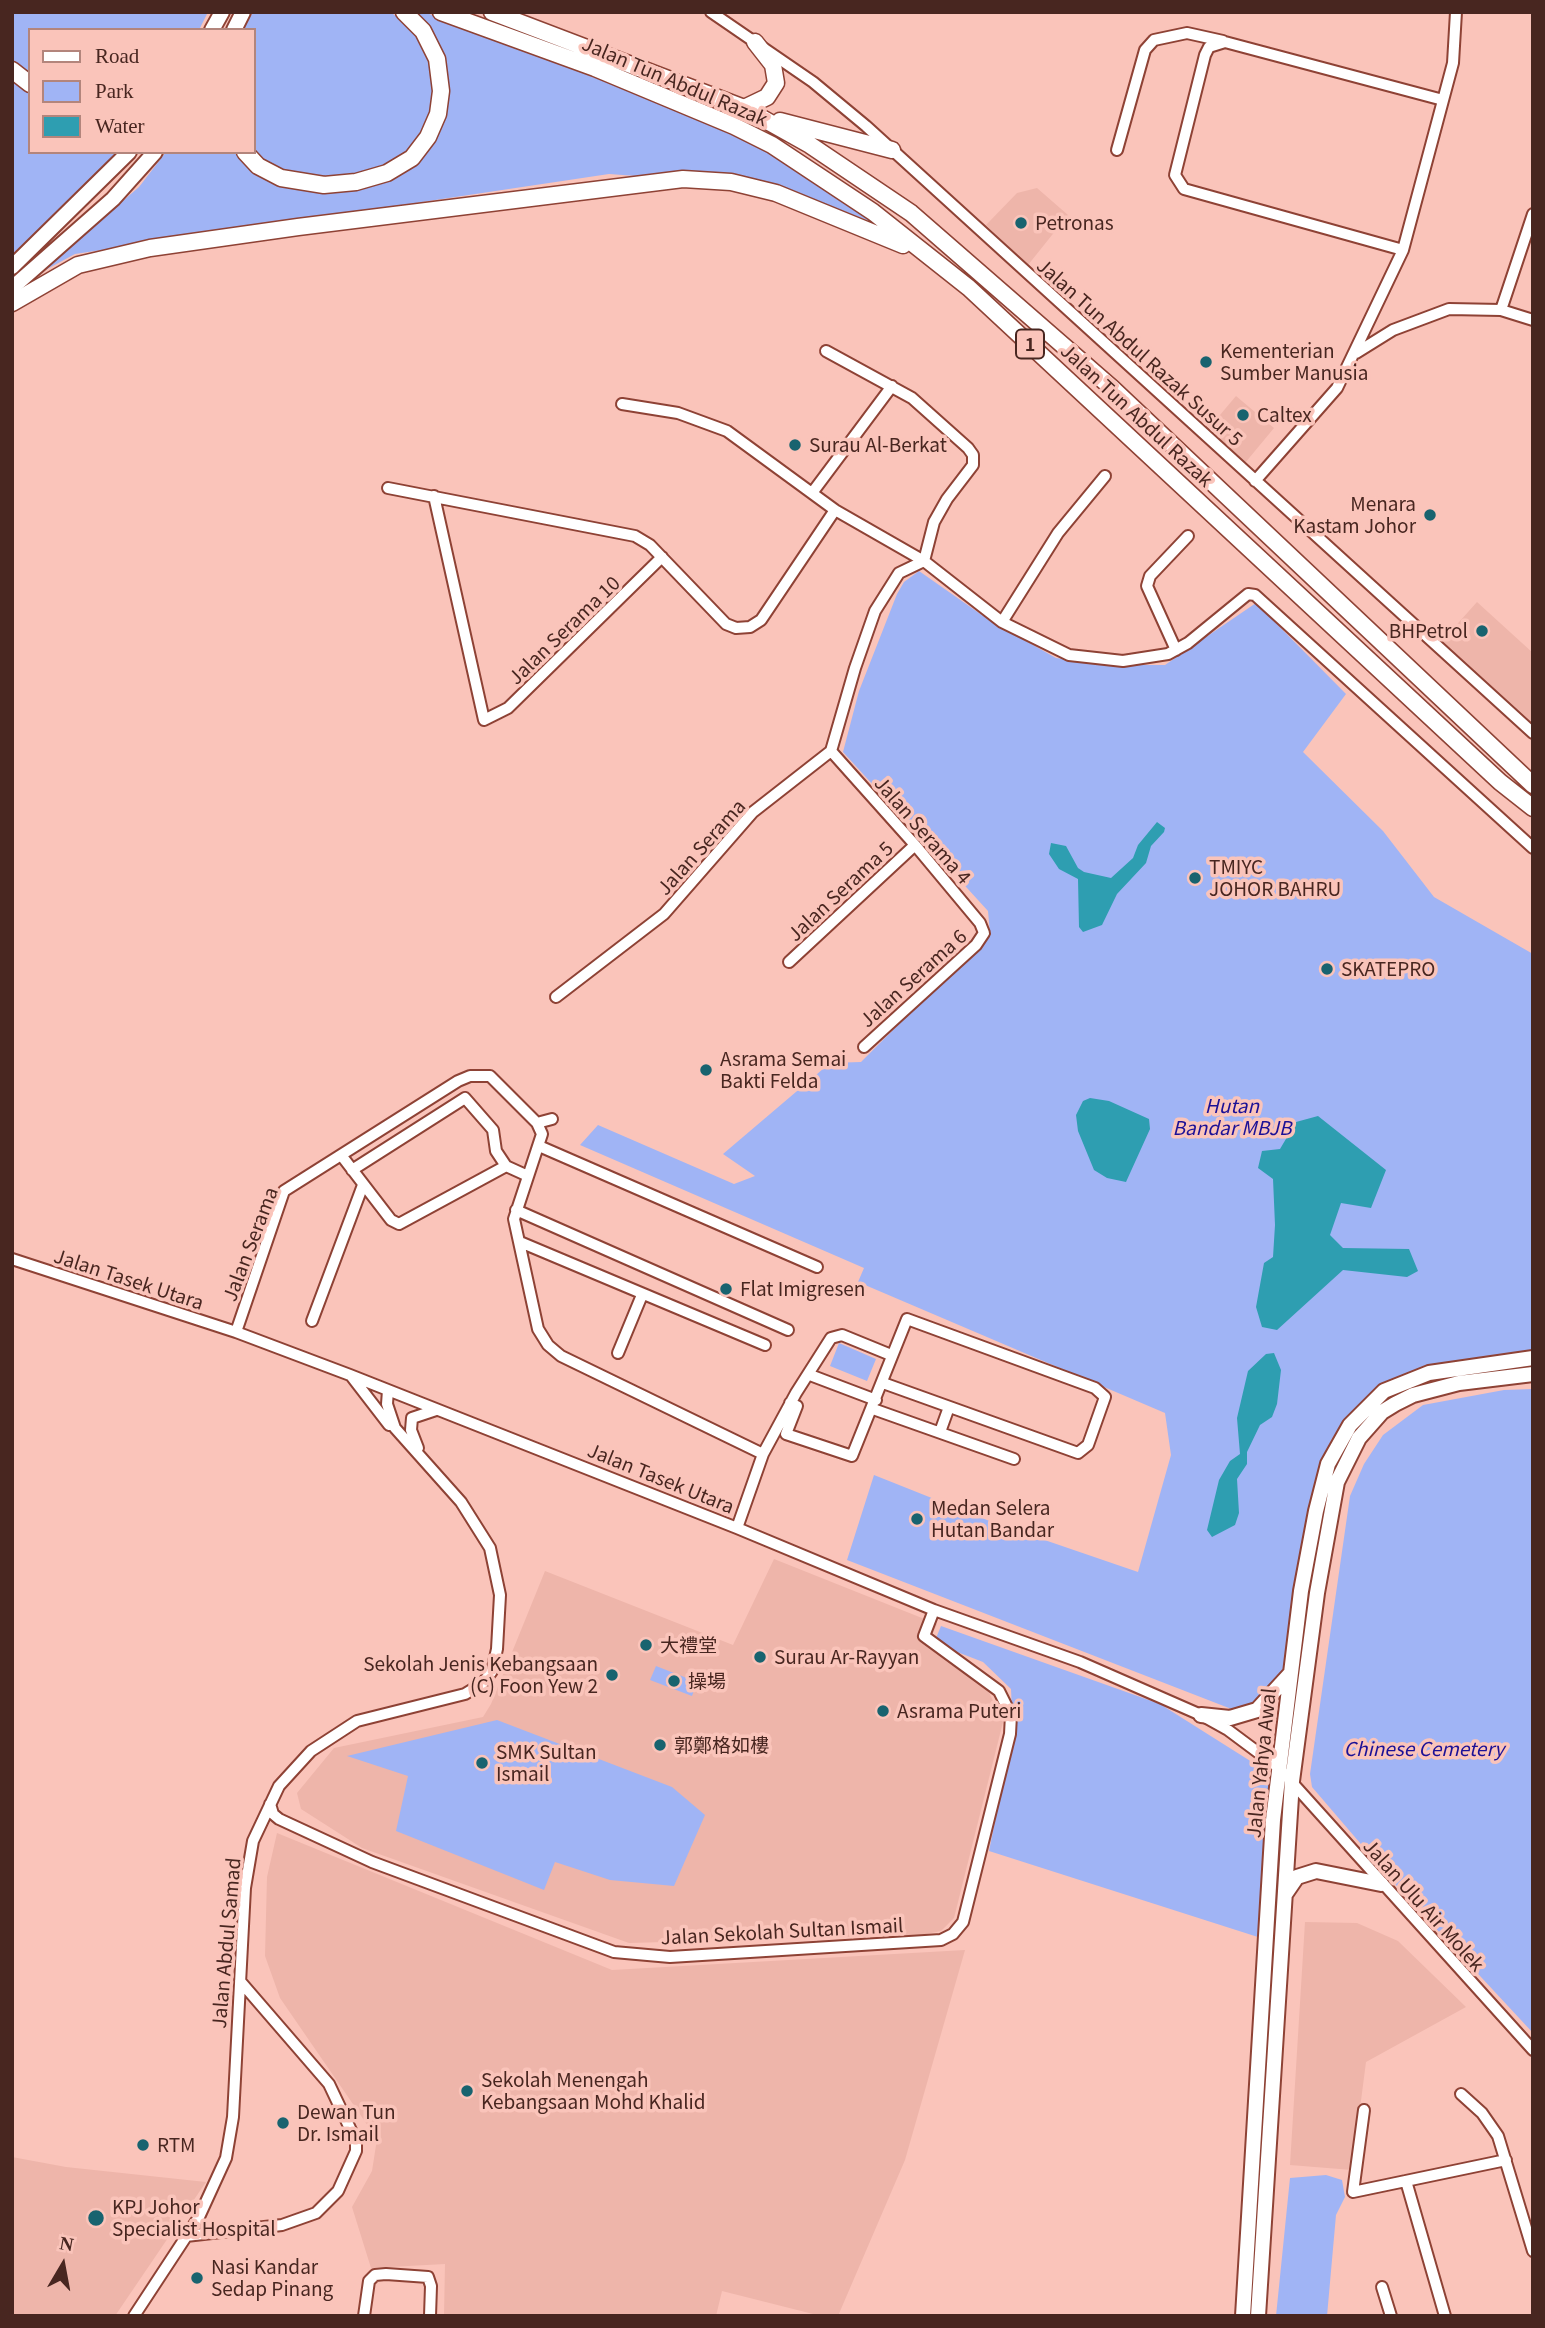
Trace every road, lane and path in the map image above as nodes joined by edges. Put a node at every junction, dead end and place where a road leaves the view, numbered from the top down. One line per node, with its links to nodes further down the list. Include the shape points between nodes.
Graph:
1 (222, 12): 8 (main road)
2 (243, 12): 9 (main road)
3 (404, 12): 21 (highway, via 423,31 437,60 441,90 438,114 412,158 387,173 324,185 281,178)
4 (440, 12): 26 (highway, Jalan Tun Abdul Razak / 1, via 595,68 772,145 873,212)
5 (492, 12): 15 (highway, Jalan Tun Abdul Razak / 1)
6 (711, 12): 10 (street, Jalan Tun Abdul Razak Susur 5)
7 (1456, 12): 14 (street, via 1453,63)
8 (213, 28)
9 (235, 28)
10 (755, 42): 15 (highway, via 773,65 776,83 767,97); 17 (street, Jalan Tun Abdul Razak Susur 5, via 813,82)
11 (1225, 42): 14 (street); 18 (street, via 1187,33 1154,40 1145,50); 23 (street, via 1209,47 1205,55 1175,174 1177,182 1184,189)
12 (12, 70): 13 (highway)
13 (28, 82)
14 (1443, 100): 23 (street)
15 (744, 108): 16 (highway, Jalan Tun Abdul Razak / 1)
16 (760, 117): 17 (highway); 49 (highway, Jalan Tun Abdul Razak / 1, via 901,206 1010,296)
17 (892, 150): 37 (street, Jalan Tun Abdul Razak Susur 5)
18 (1117, 150)
19 (128, 154): 24 (main road)
20 (153, 154): 25 (main road, via 113,198)
21 (247, 154)
22 (1533, 214): 28 (street)
23 (1403, 250): 29 (street)
24 (12, 267)
25 (12, 288)
26 (969, 288): 27 (highway, via 896,240 819,208 731,182 683,179 150,248 78,265); 50 (highway, Jalan Tun Abdul Razak / 1)
27 (12, 303)
28 (1501, 310): 30 (street); 31 (street, via 1449,309)
29 (1374, 314): 31 (street); 33 (street)
30 (1533, 320)
31 (1393, 330): 33 (street)
32 (826, 351): 34 (street)
33 (1356, 353): 37 (street, via 1338,388)
34 (892, 386): 39 (street); 44 (street, via 912,398 973,455 973,465 934,522)
35 (622, 404): 39 (street, via 678,413 727,430)
36 (1105, 476): 45 (street, via 1058,533)
37 (1255, 481): 47 (street, Jalan Tun Abdul Razak Susur 5)
38 (388, 488): 40 (street)
39 (812, 493): 41 (street)
40 (434, 496): 43 (street, via 635,536); 43 (street, Jalan Serama 10, via 484,720 508,708)
41 (835, 510): 43 (street, via 761,620 750,627 726,624); 44 (street)
42 (1188, 536): 46 (street, via 1150,576 1147,586)
43 (662, 557)
44 (924, 561): 45 (street); 48 (street, via 899,573 875,611)
45 (1002, 622): 46 (street, via 1051,649 1088,659 1122,661)
46 (1176, 650): 52 (street, via 1248,594 1255,594)
47 (1533, 733)
48 (831, 751): 51 (street, Jalan Serama 4); 55 (street, Jalan Serama, via 753,812 664,914)
49 (1533, 785)
50 (1533, 808)
51 (915, 845): 53 (street, Jalan Serama 4, via 980,923); 54 (street, Jalan Serama 5)
52 (1533, 848)
53 (984, 935): 56 (street, Jalan Serama 6)
54 (789, 962)
55 (556, 997)
56 (864, 1047)
57 (552, 1119): 58 (street)
58 (537, 1123): 59 (street); 60 (street, Jalan Serama, via 494,1079 474,1076 458,1081)
59 (539, 1146): 62 (street); 67 (street)
60 (347, 1162): 61 (street, via 466,1098 493,1130 496,1151); 63 (street); 71 (street, Jalan Serama, via 284,1191)
61 (506, 1166): 62 (street); 63 (street, via 399,1224)
62 (524, 1175): 64 (street)
63 (363, 1185): 69 (street)
64 (516, 1210): 65 (street); 70 (street)
65 (520, 1242): 68 (street); 87 (street, via 538,1329 548,1345 561,1356)
66 (12, 1259): 71 (street, Jalan Tasek Utara)
67 (817, 1266)
68 (642, 1295): 72 (street); 73 (street)
69 (312, 1321)
70 (788, 1330)
71 (236, 1332): 77 (street, Jalan Tasek Utara)
72 (765, 1345)
73 (618, 1353)
74 (891, 1355): 78 (street, via 838,1335 831,1338); 79 (street); 83 (street, via 907,1320 1105,1394 1088,1445 1080,1453)
75 (1533, 1358): 92 (main road, Jalan Yahya Awal, via 1454,1368 1408,1380 1384,1391 1350,1425 1328,1464 1315,1511)
76 (1533, 1374): 95 (main road, Jalan Yahya Awal, via 1459,1383 1413,1395 1382,1412 1359,1438 1337,1482 1330,1516)
77 (349, 1375): 80 (street, Jalan Tasek Utara); 86 (street, via 396,1434)
78 (810, 1376): 81 (street); 82 (street)
79 (883, 1383): 82 (street); 83 (street)
80 (388, 1390): 84 (street, Jalan Tasek Utara); 86 (street, Jalan Abdul Samad, via 389,1413)
81 (790, 1403): 82 (street, via 797,1406 786,1434 852,1456); 87 (street)
82 (875, 1404): 85 (street)
83 (949, 1407): 85 (street)
84 (439, 1410): 88 (street, via 417,1414 410,1422); 90 (street, Jalan Tasek Utara)
85 (940, 1432): 89 (street)
86 (407, 1440): 88 (street, Jalan Abdul Samad)
87 (763, 1454): 90 (street)
88 (421, 1455): 96 (street, Jalan Abdul Samad, via 461,1503 490,1548 497,1568 499,1626 492,1671 465,1694 356,1721 335,1733 298,1765)
89 (1014, 1459)
90 (737, 1528): 91 (street, Jalan Tasek Utara)
91 (934, 1610): 93 (street, Jalan Tasek Utara, via 1080,1662); 96 (street, Jalan Sekolah Sultan Ismail, via 924,1636 999,1691 1010,1716 1010,1734 963,1922 942,1940 670,1957 614,1952 372,1862 279,1819)
92 (1290, 1674): 93 (main road, via 1257,1710 1230,1718); 94 (main road, Jalan Yahya Awal)
93 (1201, 1715): 94 (street, Jalan Tasek Utara)
94 (1279, 1768): 95 (street, Jalan Ulu Air Molek); 111 (main road, Jalan Yahya Awal)
95 (1292, 1781): 97 (street, Jalan Ulu Air Molek); 98 (main road, Jalan Yahya Awal)
96 (270, 1804): 99 (street, Jalan Abdul Samad, via 253,1841 249,1864)
97 (1381, 1884): 98 (main road, via 1316,1871 1297,1877); 100 (street, Jalan Ulu Air Molek)
98 (1284, 1896): 112 (main road, Jalan Yahya Awal)
99 (240, 1981): 105 (street, Jalan Abdul Samad, via 233,2117 226,2158); 105 (street, via 330,2084 356,2141 356,2151 338,2191 316,2213 282,2225)
100 (1533, 2050)
101 (1461, 2094): 103 (street, via 1498,2136)
102 (1364, 2110): 104 (street, via 1352,2191)
103 (1506, 2160): 104 (street); 106 (street)
104 (1406, 2181): 114 (street)
105 (186, 2236): 108 (street, Jalan Abdul Samad)
106 (1533, 2251)
107 (1382, 2287): 113 (street)
108 (134, 2316)
109 (365, 2316): 110 (street, via 369,2281 386,2274 428,2277 432,2286)
110 (430, 2316)
111 (1243, 2316)
112 (1258, 2316)
113 (1391, 2316)
114 (1445, 2316)

